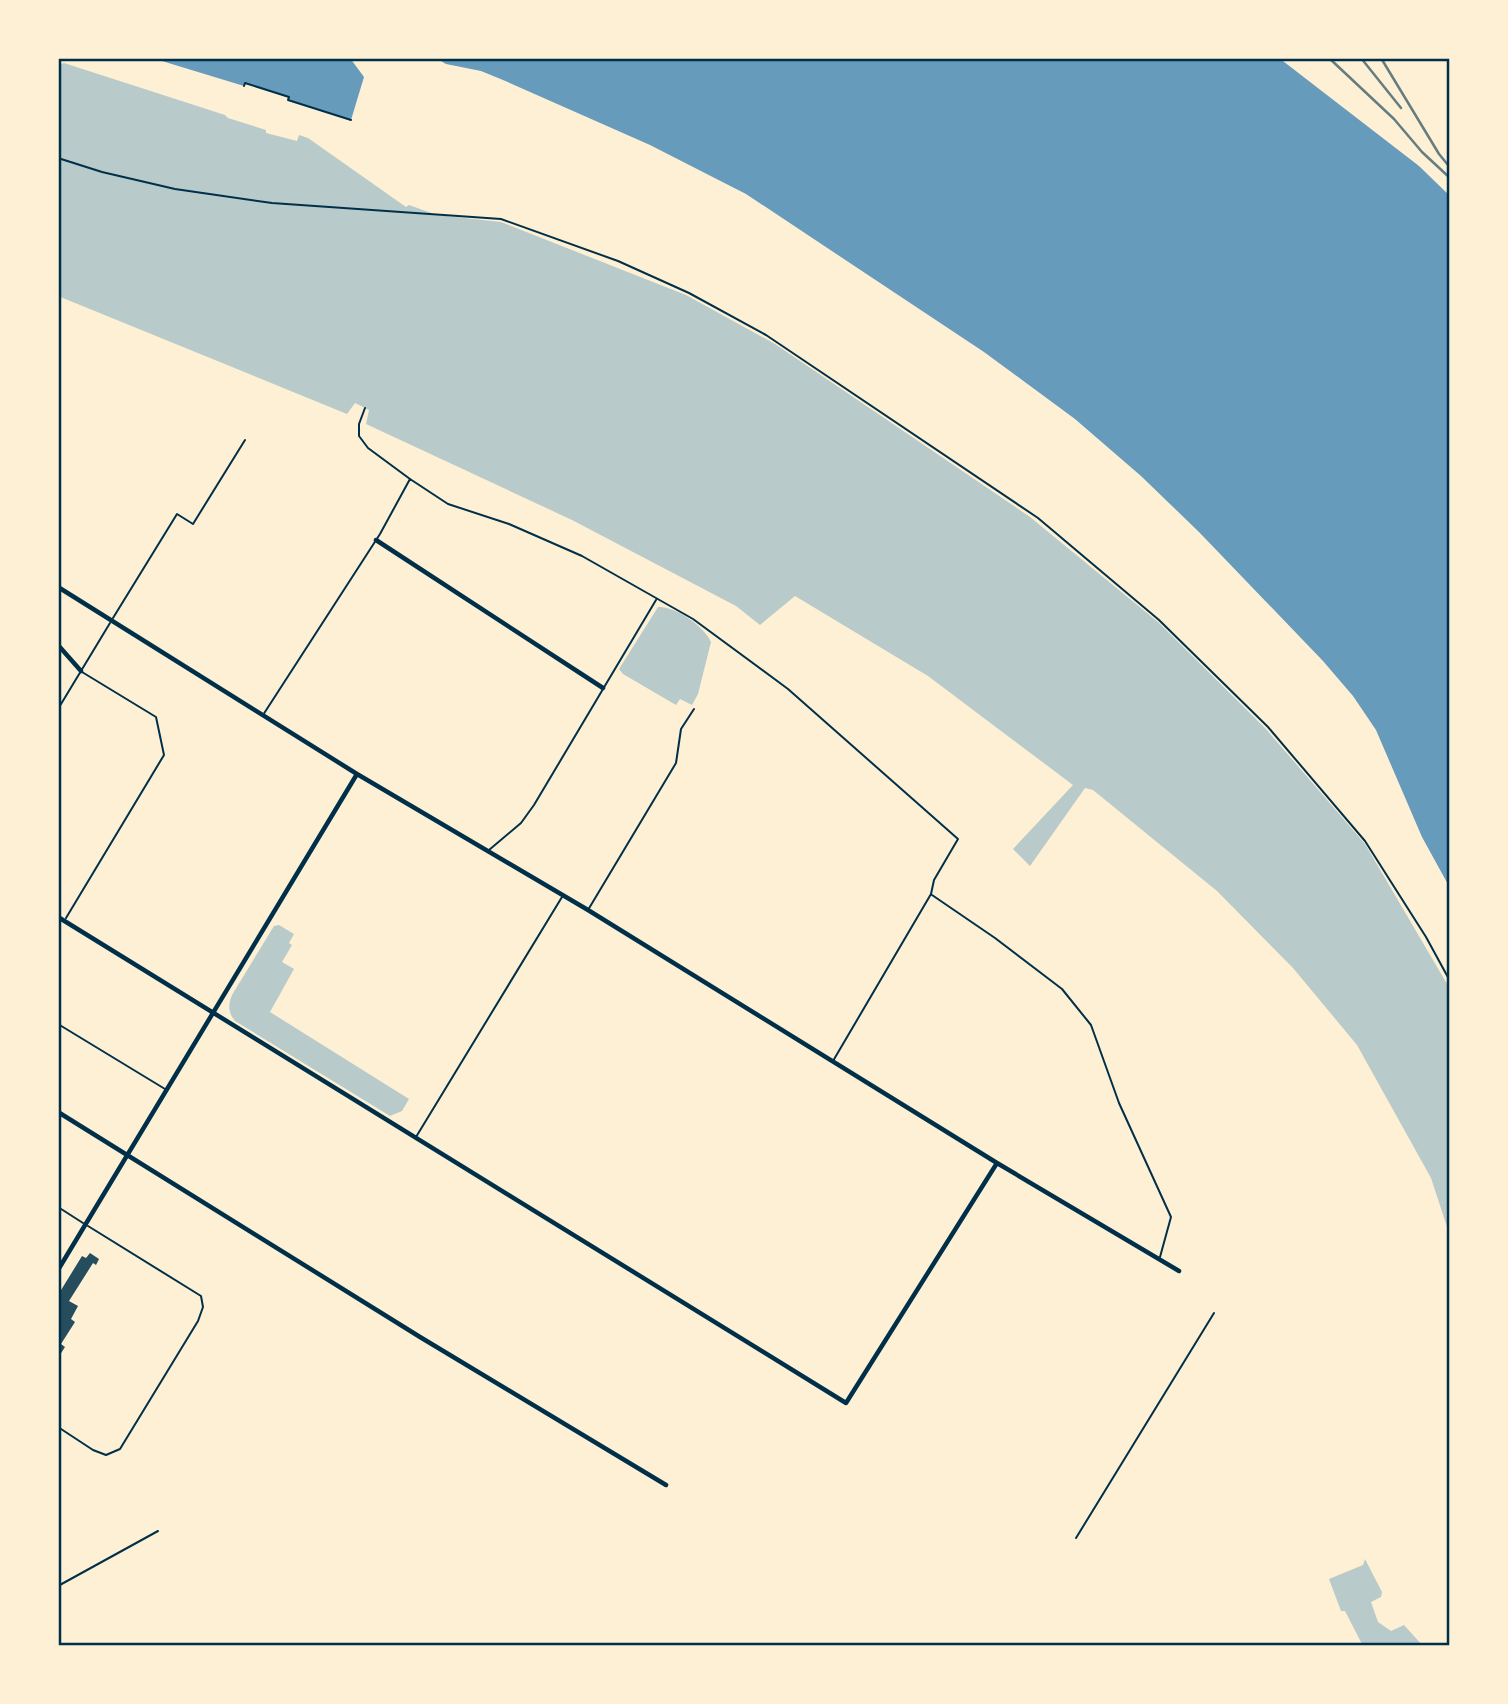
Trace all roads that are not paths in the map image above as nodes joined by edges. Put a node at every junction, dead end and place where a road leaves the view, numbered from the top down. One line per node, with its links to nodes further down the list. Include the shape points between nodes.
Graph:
1 (365, 408): 3 (lane, via 359,436)
2 (244, 440): 7 (lane, via 193,524 177,514)
3 (410, 479): 4 (lane); 6 (lane, via 448,504 582,556)
4 (376, 540): 10 (street); 13 (lane)
5 (58, 587): 7 (street)
6 (656, 599): 10 (lane); 16 (lane, via 693,619 788,689 958,839)
7 (111, 620): 9 (lane); 13 (street)
8 (58, 645): 9 (street)
9 (81, 671): 11 (lane); 20 (lane, via 156,717 164,755)
10 (603, 688): 15 (lane, via 521,823)
11 (58, 709)
12 (694, 709): 18 (lane, via 681,729 676,763)
13 (263, 716): 14 (street)
14 (357, 774): 15 (street); 21 (street)
15 (489, 851): 17 (street)
16 (931, 894): 23 (lane); 31 (lane, via 1062,989 1091,1025 1119,1103 1171,1217)
17 (563, 895): 18 (street); 26 (lane)
18 (588, 910): 23 (street)
19 (58, 917): 20 (street)
20 (65, 921): 21 (street)
21 (215, 1013): 24 (street); 26 (street)
22 (58, 1024): 24 (lane)
23 (832, 1062): 28 (street)
24 (166, 1090): 27 (street)
25 (58, 1112): 27 (street)
26 (415, 1138): 28 (street, via 846,1403)
27 (127, 1154): 30 (street); 36 (street)
28 (997, 1163): 31 (street)
29 (58, 1207): 30 (lane)
30 (84, 1224): 32 (street); 35 (lane, via 201,1296 203,1307 120,1449 106,1455)
31 (1159, 1259): 33 (street)
32 (58, 1269)
33 (1179, 1271)
34 (1214, 1313): 37 (lane)
35 (58, 1427)
36 (666, 1485)
37 (1076, 1538)

